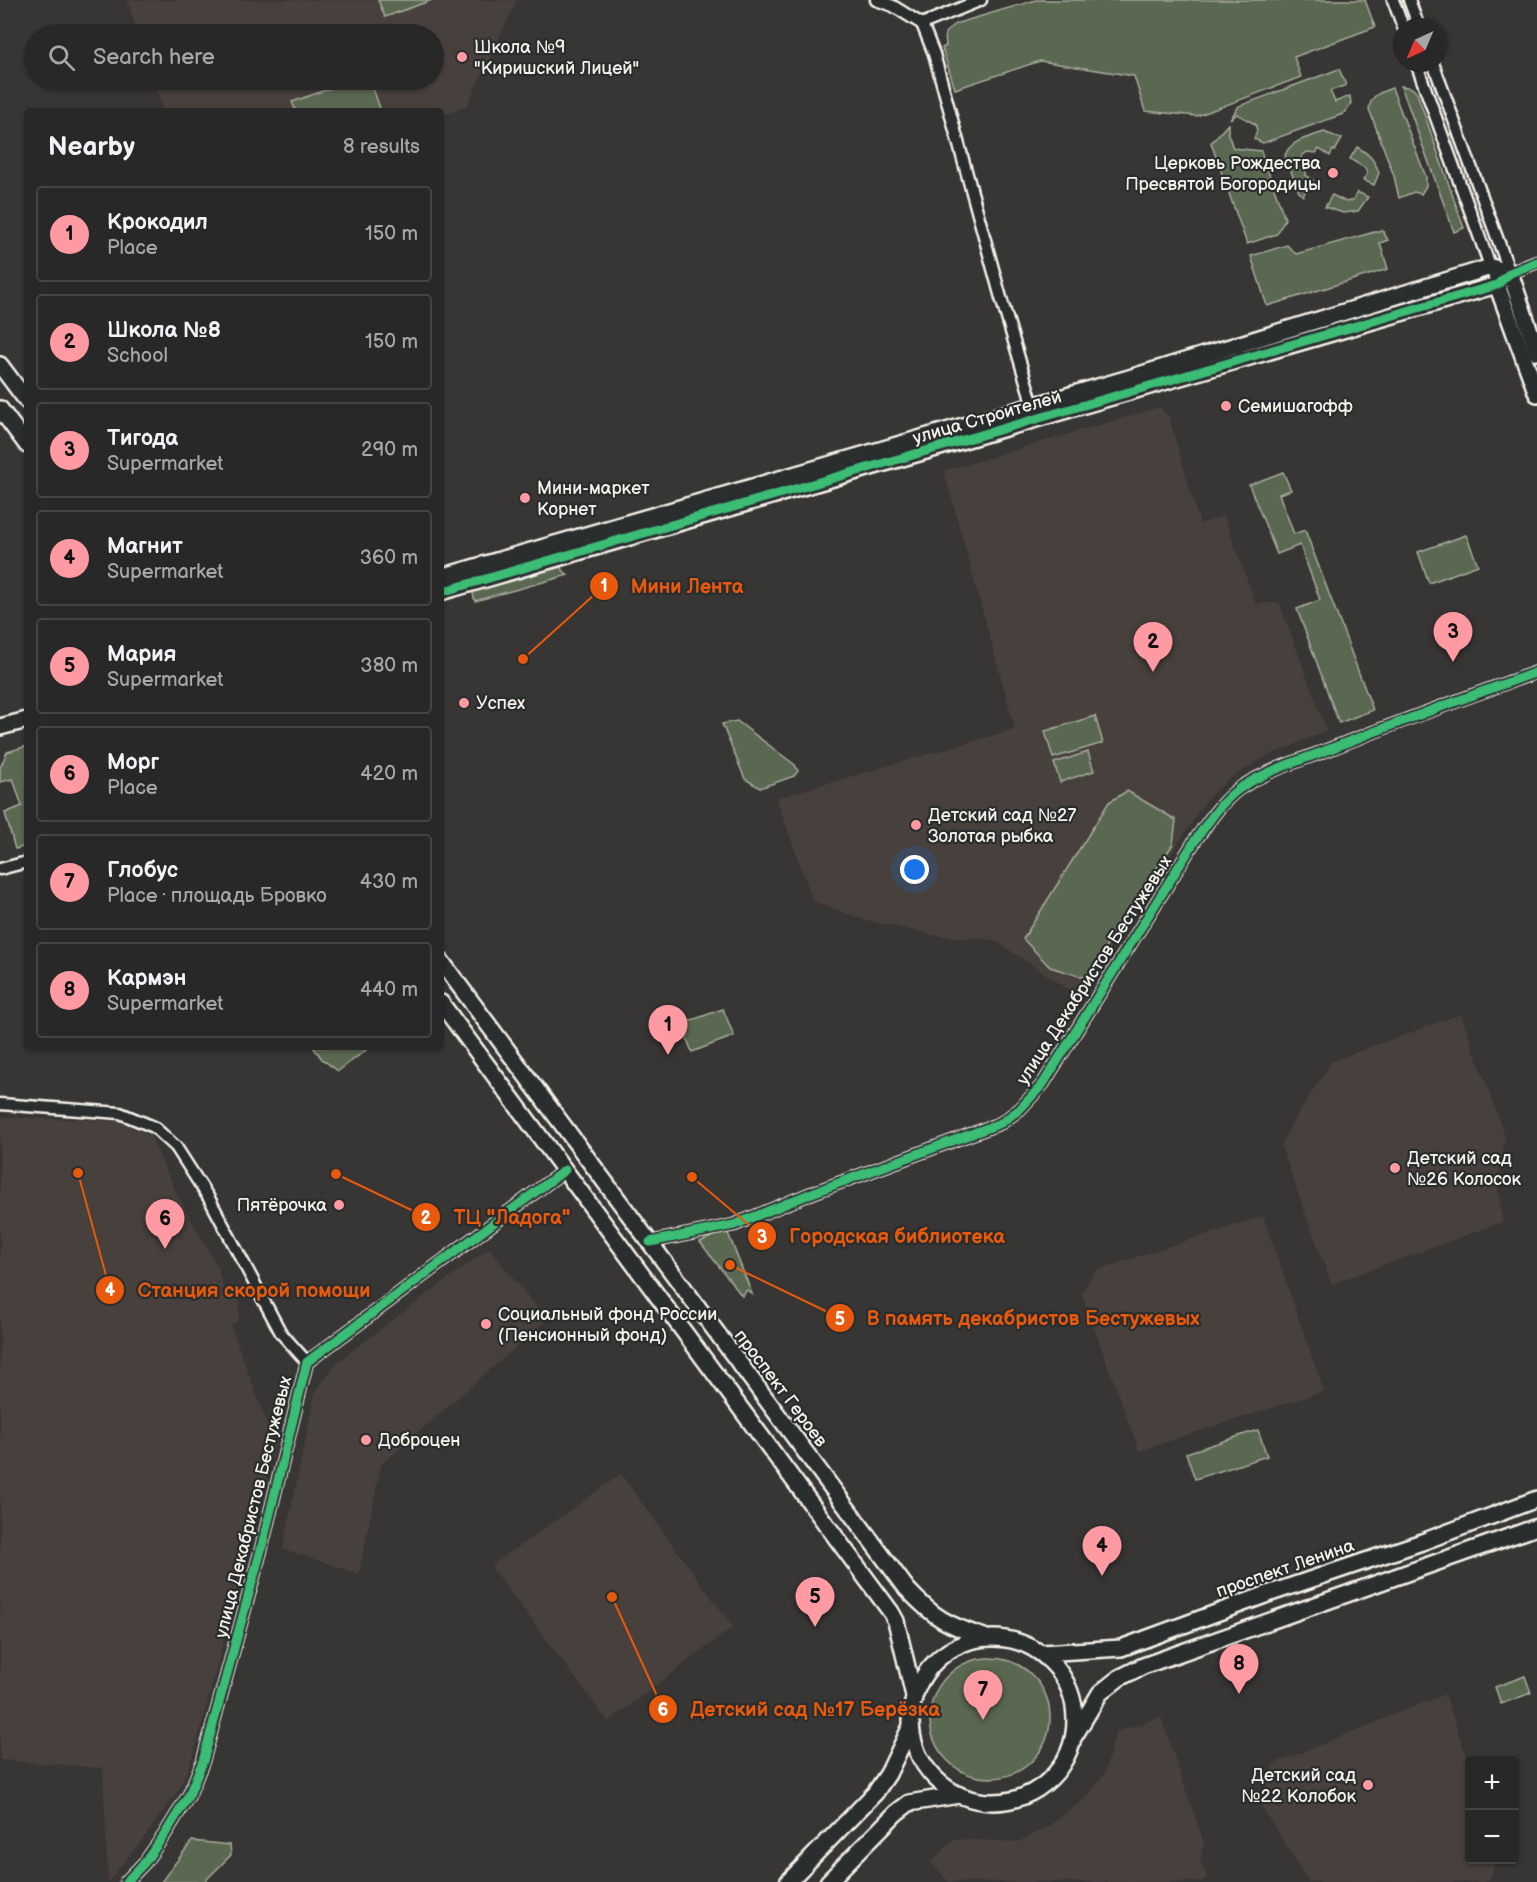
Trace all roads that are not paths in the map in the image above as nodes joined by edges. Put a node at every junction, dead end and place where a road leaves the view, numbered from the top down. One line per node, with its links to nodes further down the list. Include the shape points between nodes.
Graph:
1 (876, 0): 7 (street)
2 (981, 0): 7 (street)
3 (1393, 0): 5 (street)
4 (1409, 0): 6 (street)
5 (1400, 18)
6 (1416, 18)
7 (922, 24): 19 (street, via 934,54)
8 (1419, 72): 11 (street)
9 (1435, 72): 12 (street)
10 (1537, 262): 12 (street, улица Строителей)
11 (1491, 267): 12 (street); 13 (street); 19 (street, улица Строителей, via 1139,375)
12 (1510, 273): 13 (street, улица Строителей); 14 (street)
13 (1497, 285): 16 (street); 19 (street, улица Строителей)
14 (1537, 352)
15 (0, 364): 17 (street)
16 (1537, 394)
17 (24, 397)
18 (0, 409): 20 (street)
19 (1035, 412): 21 (street, улица Строителей); 22 (street, улица Строителей)
20 (24, 441)
21 (444, 576)
22 (444, 591)
23 (1537, 672): 32 (street, улица Декабристов Бестужевых, via 1355,739 1245,784 1235,792 1196,839 1043,1084 1001,1123 734,1225)
24 (24, 721): 25 (street)
25 (0, 727)
26 (24, 863): 27 (street)
27 (4, 868)
28 (444, 965): 32 (street, проспект Героев)
29 (444, 1007): 31 (street)
30 (0, 1104): 33 (street, via 120,1113 154,1127 176,1148 210,1200 280,1332)
31 (565, 1170): 33 (street, улица Декабристов Бестужевых); 38 (street, via 891,1612)
32 (650, 1242): 36 (street, проспект Героев, via 907,1589 939,1620)
33 (307, 1362): 42 (street, улица Декабристов Бестужевых, via 203,1761 189,1795 165,1834)
34 (1537, 1499): 37 (street, проспект Ленина, via 1121,1648)
35 (1537, 1527): 40 (street, via 1143,1666 1100,1693)
36 (984, 1637): 37 (street, via 1007,1638); 38 (street, via 954,1647 929,1667)
37 (1042, 1653): 40 (street, via 1063,1675 1075,1704)
38 (914, 1696): 39 (street)
39 (911, 1726): 41 (street, via 918,1754 935,1778); 43 (street, via 875,1793)
40 (1075, 1735): 41 (street, via 1060,1768 1027,1796 1006,1802 982,1802)
41 (959, 1795): 44 (street, via 909,1803)
42 (126, 1882)
43 (788, 1882)
44 (828, 1882)

